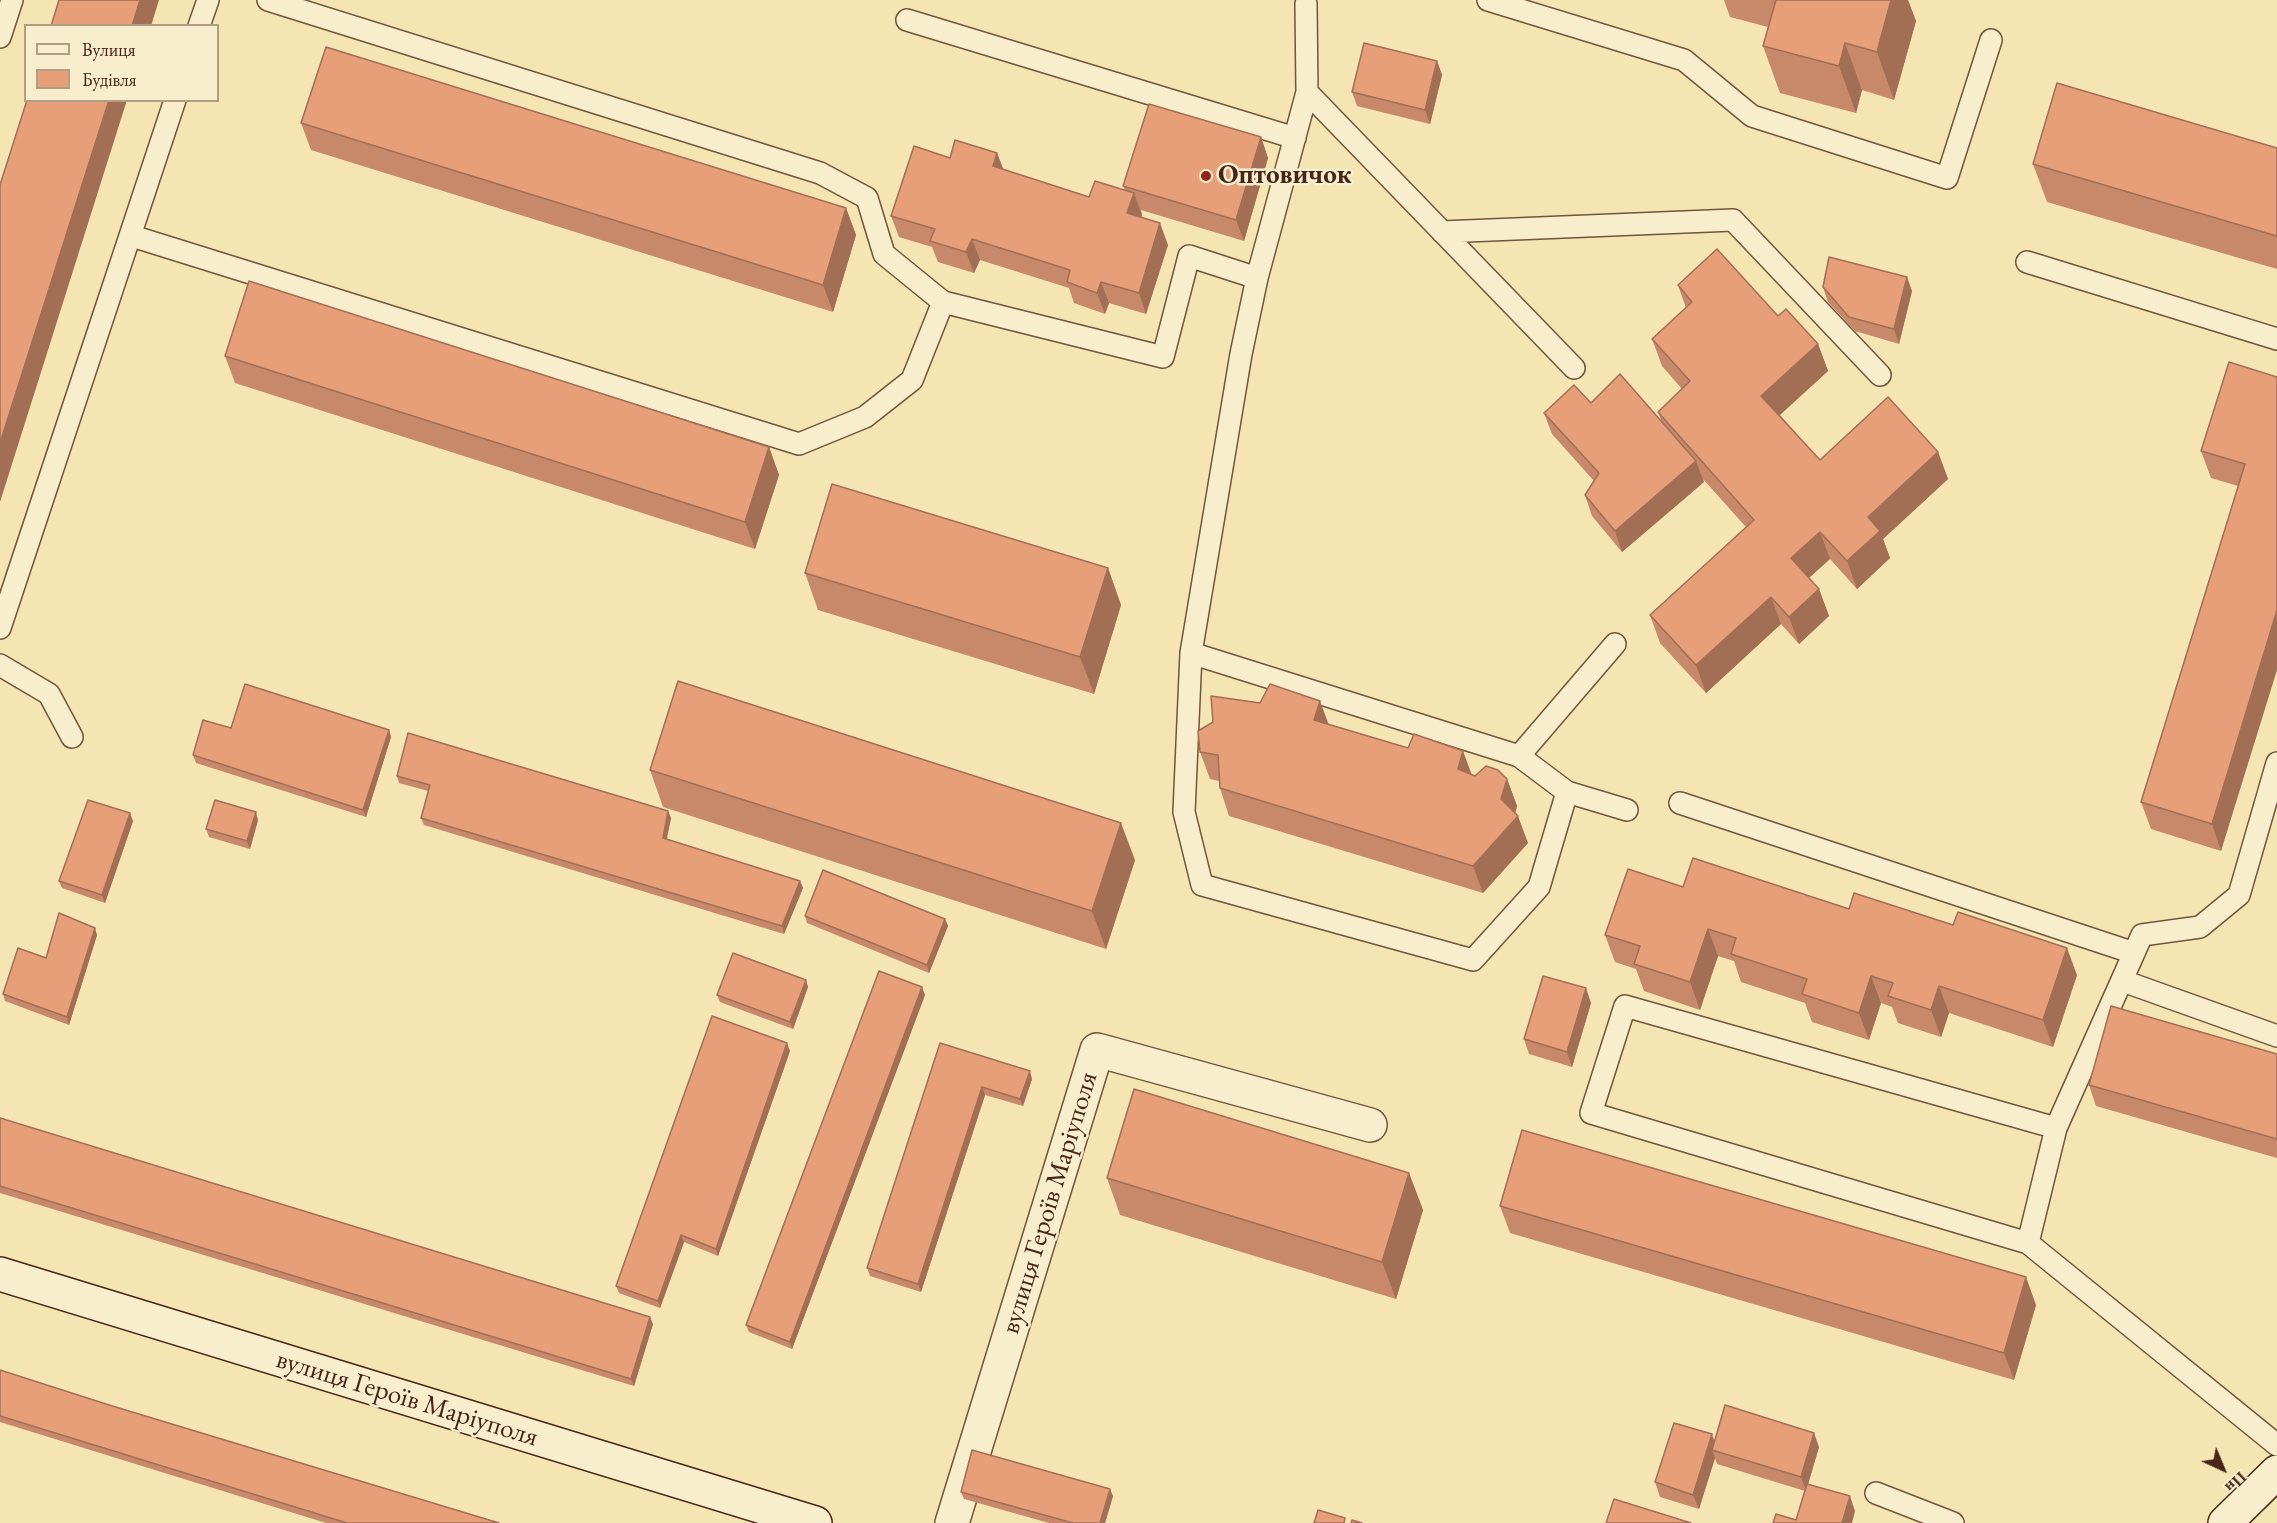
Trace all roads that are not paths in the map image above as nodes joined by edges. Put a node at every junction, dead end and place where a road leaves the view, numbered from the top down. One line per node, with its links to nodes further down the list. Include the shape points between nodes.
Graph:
1 (12, 0): 8 (lane)
2 (208, 0): 7 (lane)
3 (268, 0): 17 (lane, via 820,173 867,198 884,254)
4 (1488, 0): 9 (lane, via 1684,60 1752,116 1947,178)
5 (1302, 1): 10 (lane)
6 (906, 20): 12 (lane)
7 (201, 24)
8 (0, 37)
9 (1991, 40)
10 (1307, 92): 12 (lane); 13 (lane)
11 (174, 102): 14 (lane)
12 (1295, 138): 16 (lane)
13 (1442, 232): 19 (lane); 20 (lane, via 1733,220)
14 (132, 236): 17 (lane, via 799,444 865,417 912,380); 21 (lane)
15 (2028, 261): 18 (lane)
16 (1257, 278): 17 (lane, via 1189,256 1163,357); 23 (lane)
17 (943, 302)
18 (2277, 339)
19 (1574, 368)
20 (1880, 375)
21 (0, 628)
22 (1615, 644): 26 (lane)
23 (1191, 653): 26 (lane); 28 (lane, via 1184,812 1202,885 1473,960 1539,887)
24 (0, 665): 25 (lane, via 49,694)
25 (72, 737)
26 (1519, 756): 28 (lane)
27 (2277, 763): 31 (lane, via 2239,895 2200,927 2142,935)
28 (1567, 792): 30 (lane)
29 (1680, 803): 31 (lane)
30 (1627, 810)
31 (2134, 953): 32 (lane)
32 (2123, 981): 33 (lane); 35 (lane)
33 (2277, 1036)
34 (1370, 1125): 42 (street, вулиця Героїв Маріуполя, via 1097,1050)
35 (2056, 1128): 36 (lane); 36 (lane, via 1625,1006 1591,1113)
36 (2028, 1243): 38 (lane)
37 (0, 1274): 41 (street, вулиця Героїв Маріуполя)
38 (2277, 1445)
39 (2277, 1472): 44 (street)
40 (1876, 1493): 43 (lane)
41 (815, 1523)
42 (952, 1523)
43 (1953, 1523)
44 (2225, 1523)

